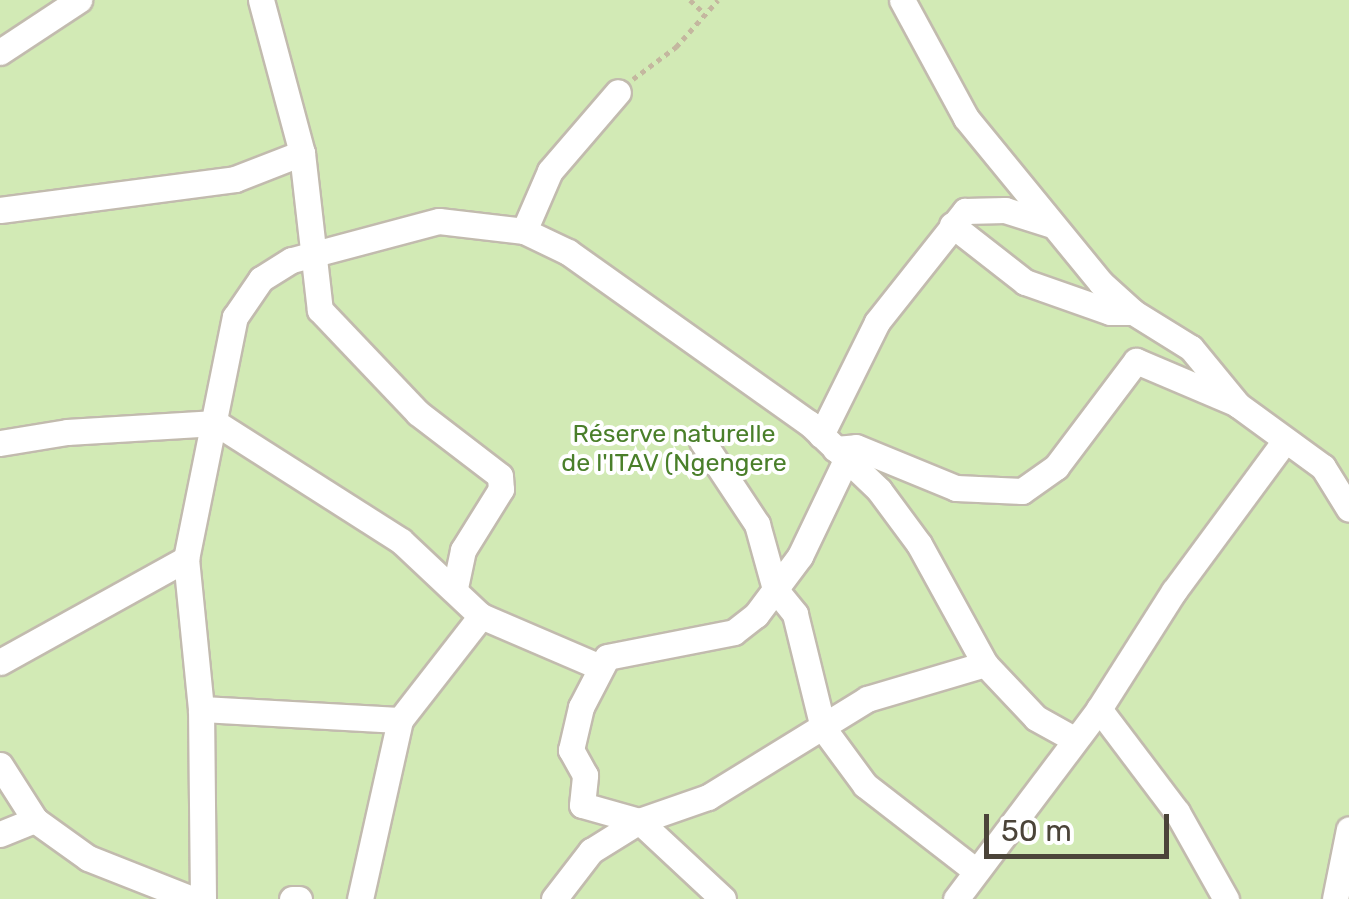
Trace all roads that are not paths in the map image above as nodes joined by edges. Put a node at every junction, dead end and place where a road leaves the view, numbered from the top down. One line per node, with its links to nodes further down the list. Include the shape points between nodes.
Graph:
1 (79, 0): 4 (street)
2 (260, 0): 6 (street)
3 (902, 0): 9 (street, via 948,90)
4 (0, 52)
5 (618, 92): 10 (street, via 550,171)
6 (302, 154): 7 (street, via 206,184); 11 (street)
7 (0, 210)
8 (952, 225): 9 (street, via 975,206); 12 (street, via 1025,282 1110,312); 18 (street, via 877,322)
9 (1052, 225): 12 (street)
10 (524, 230): 11 (street, via 438,220); 18 (street, via 630,294)
11 (315, 249): 14 (street, via 272,270 247,294 235,317); 21 (street, via 320,310 418,413 500,476 501,489 463,550)
12 (1133, 312): 13 (street, via 1191,348)
13 (1238, 405): 16 (street); 18 (street, via 1136,361 1056,467 1022,491 956,488 856,447)
14 (216, 423): 17 (street, via 67,432); 20 (street); 21 (street, via 401,541)
15 (702, 440): 22 (street, via 758,524)
16 (1284, 443): 19 (street, via 1323,468); 28 (street, via 1174,590)
17 (0, 444)
18 (834, 448): 22 (street, via 816,526); 25 (street, via 879,490 919,544)
19 (1349, 509)
20 (186, 560): 24 (street); 27 (street)
21 (455, 588): 23 (street)
22 (775, 589): 26 (street, via 734,632 629,650); 30 (street, via 795,614)
23 (482, 616): 26 (street); 29 (street)
24 (0, 662)
25 (985, 664): 30 (street, via 867,698); 31 (street, via 1036,718)
26 (600, 667): 34 (street, via 572,750 585,774 582,805)
27 (201, 708): 29 (street); 39 (street)
28 (1099, 708): 31 (street); 44 (street, via 1177,812)
29 (400, 720): 40 (street)
30 (823, 728): 34 (street, via 708,797); 37 (street, via 865,785)
31 (1072, 738): 37 (street)
32 (0, 765): 33 (street)
33 (35, 820): 36 (street); 38 (street, via 88,858)
34 (640, 821): 41 (street, via 591,851); 42 (street)
35 (1349, 829): 45 (street)
36 (0, 834)
37 (976, 870): 43 (street)
38 (192, 899)
39 (203, 899)
40 (360, 899)
41 (554, 899)
42 (723, 899)
43 (956, 899)
44 (1226, 899)
45 (1335, 899)

